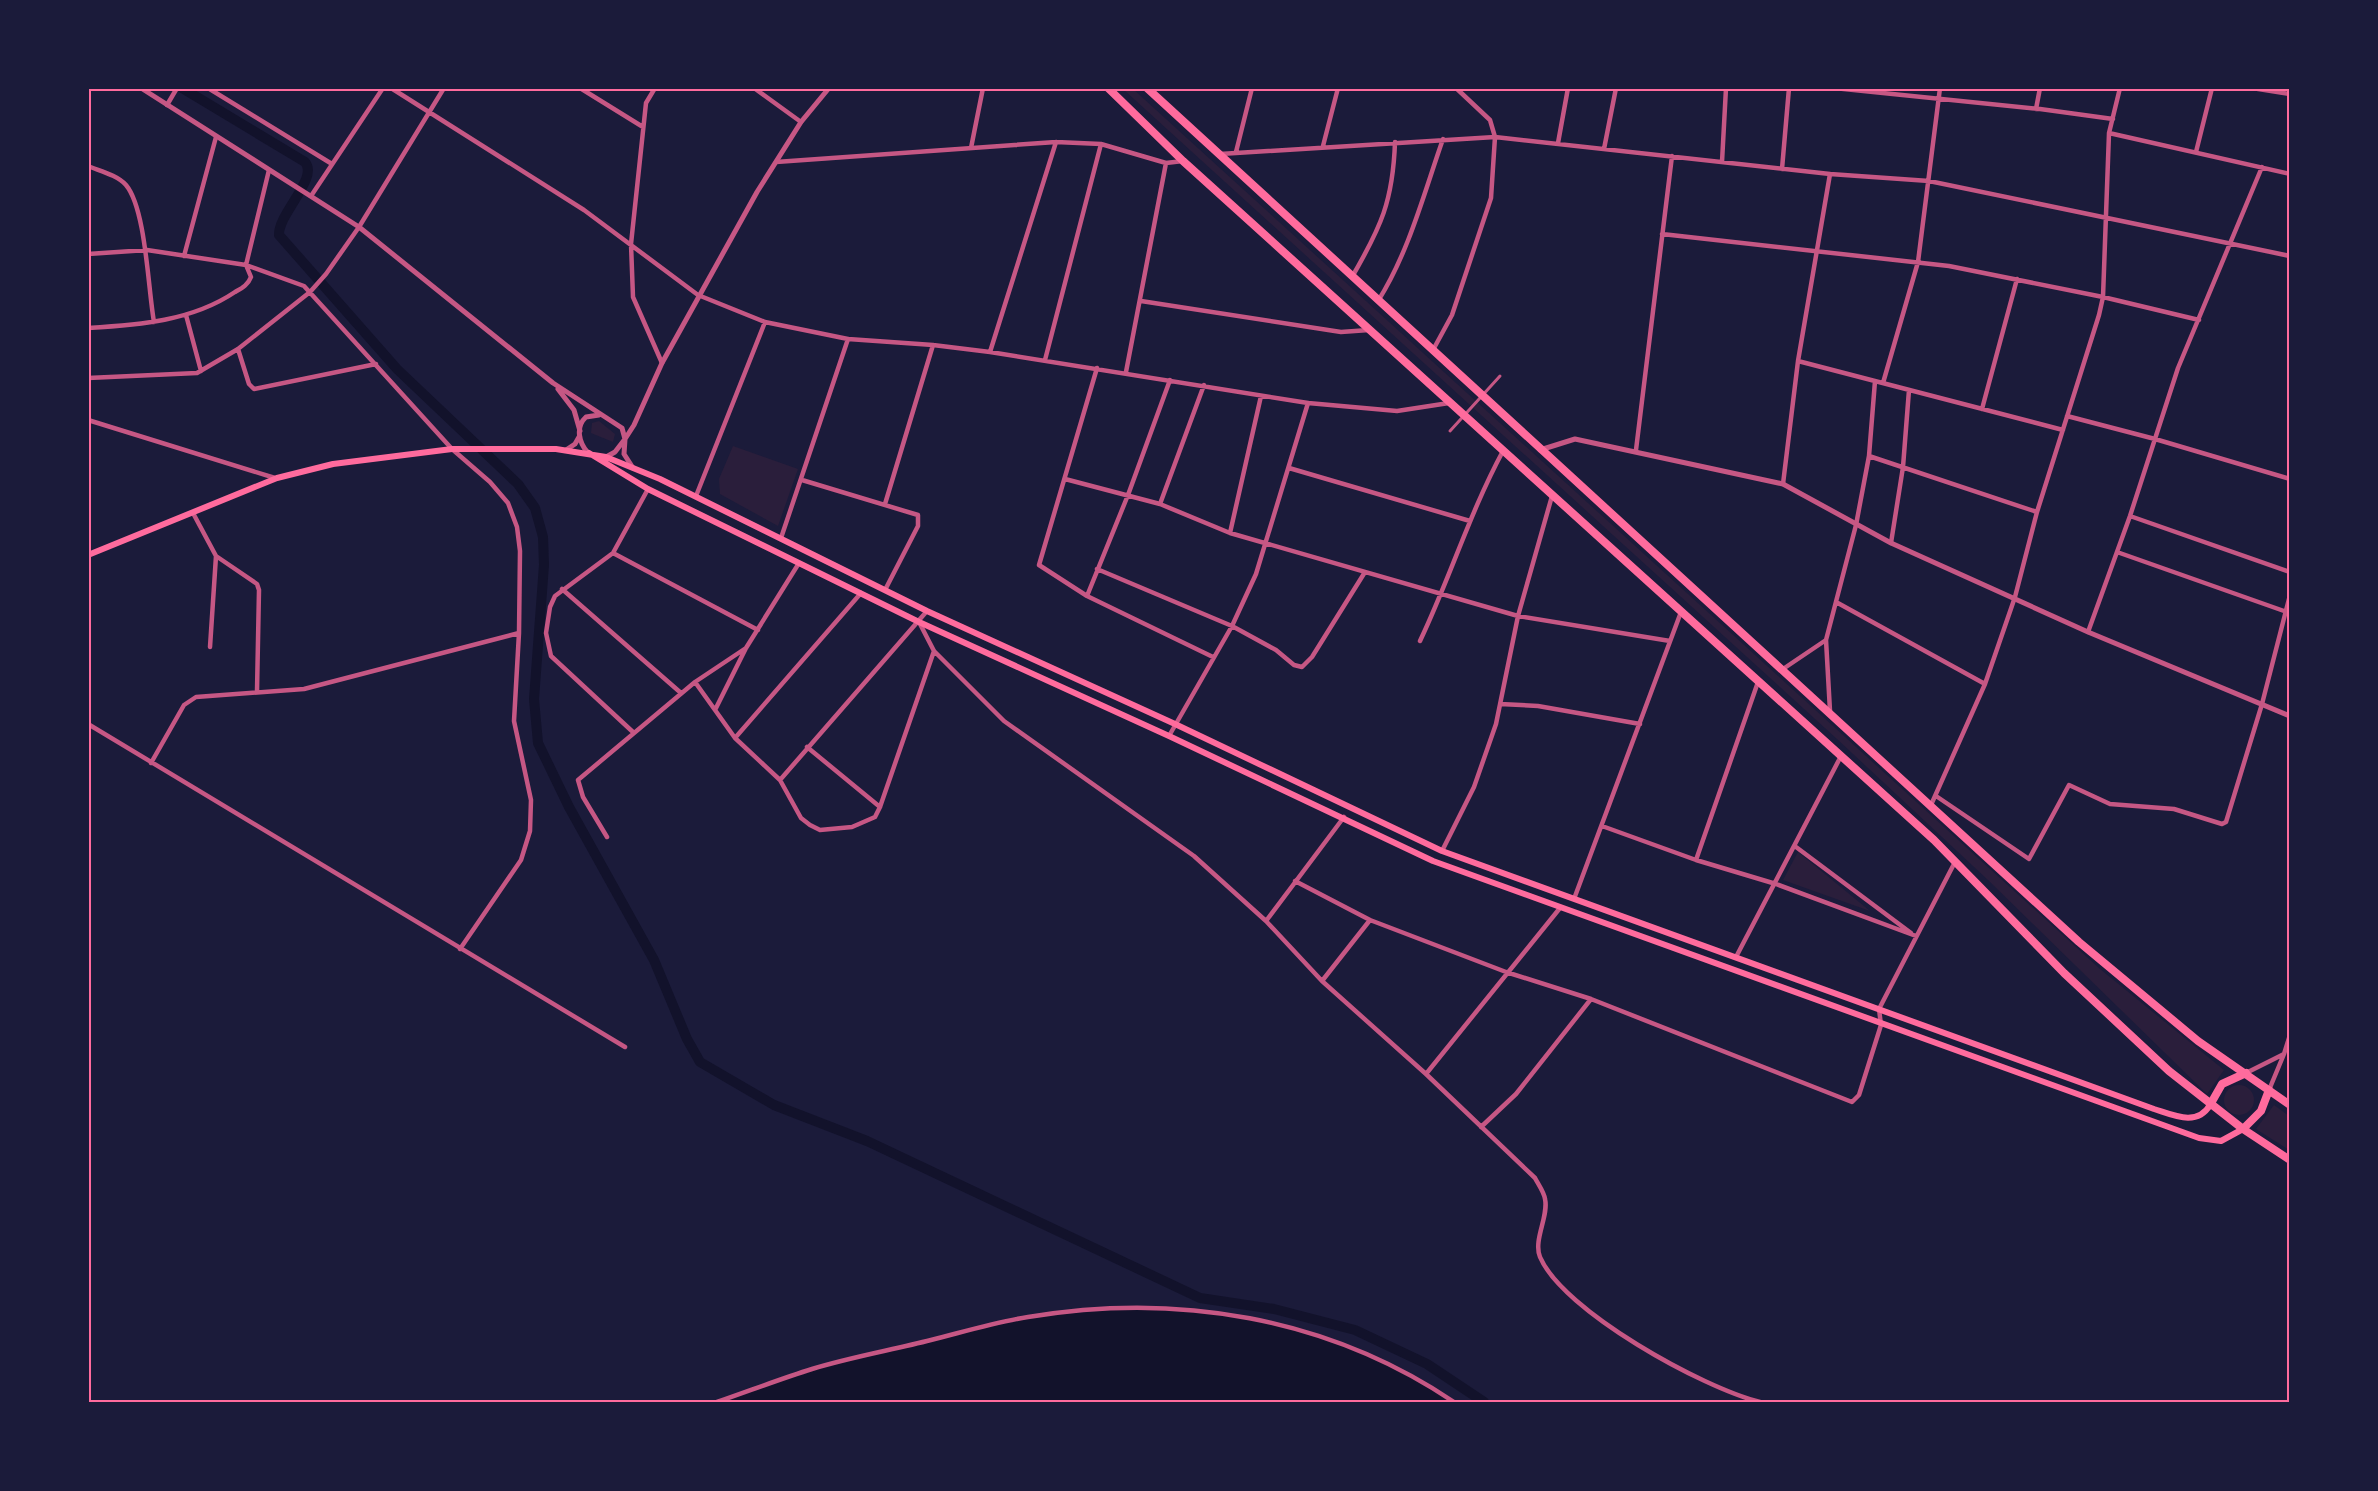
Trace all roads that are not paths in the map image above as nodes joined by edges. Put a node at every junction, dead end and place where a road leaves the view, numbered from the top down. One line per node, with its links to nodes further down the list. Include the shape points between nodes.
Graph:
1 (141, 88): 29 (street)
2 (177, 88): 29 (street)
3 (208, 88): 54 (street)
4 (383, 88): 54 (street)
5 (391, 88): 31 (street)
6 (444, 88): 31 (street)
7 (580, 88): 34 (street)
8 (655, 88): 34 (street, via 646,103)
9 (754, 88): 33 (street)
10 (829, 88): 33 (street)
11 (983, 88): 44 (street)
12 (1108, 88): 50 (highway)
13 (1147, 88): 48 (highway)
14 (1252, 88): 46 (street)
15 (1338, 88): 43 (street)
16 (1568, 88): 42 (street)
17 (1616, 88): 45 (street)
18 (1726, 88): 52 (street)
19 (1789, 88): 57 (street)
20 (1834, 88): 28 (street)
21 (1940, 88): 28 (street)
22 (2040, 88): 30 (street)
23 (2120, 88): 32 (street)
24 (2212, 88): 47 (street)
25 (2252, 88): 27 (street)
26 (1459, 90): 36 (street, via 1490,120)
27 (2289, 94)
28 (1939, 99): 30 (street); 61 (street)
29 (167, 105): 37 (street)
30 (2036, 108): 32 (street)
31 (430, 112): 64 (street); 66 (street)
32 (2113, 119): 35 (street)
33 (801, 122): 51 (street)
34 (643, 127): 66 (street)
35 (2109, 133): 47 (street); 63 (street)
36 (1495, 136): 38 (street); 42 (street); 91 (street, via 1491,198 1452,315)
37 (216, 137): 58 (street); 71 (street)
38 (1443, 139): 40 (street); 81 (street, via 1392,279)
39 (1056, 142): 41 (street); 44 (street); 92 (street)
40 (1395, 142): 43 (street); 75 (street, via 1388,203)
41 (1101, 144): 53 (street); 93 (street)
42 (1558, 144): 45 (street)
43 (1323, 146): 46 (street)
44 (971, 148): 51 (street)
45 (1604, 149): 49 (street)
46 (1236, 152): 48 (street)
47 (2196, 152): 56 (street)
48 (1218, 154): 75 (highway)
49 (1672, 156): 52 (street); 65 (street)
50 (1184, 161): 53 (street); 87 (highway)
51 (776, 162): 78 (street)
52 (1722, 162): 57 (street)
53 (1166, 163): 80 (street)
54 (332, 164): 62 (street)
55 (88, 166): 68 (street, via 127,186)
56 (2262, 167): 60 (street); 67 (street)
57 (1782, 169): 59 (street)
58 (269, 170): 62 (street); 74 (street)
59 (1830, 174): 61 (street); 69 (street)
60 (2289, 174)
61 (1929, 181): 63 (street); 73 (street)
62 (311, 196): 64 (street)
63 (2108, 218): 67 (street); 79 (street)
64 (359, 227): 77 (street); 104 (street)
65 (1662, 234): 69 (street); 125 (street)
66 (632, 244): 78 (street); 95 (street, via 633,297)
67 (2230, 244): 72 (street); 83 (street)
68 (147, 250): 70 (street); 71 (street); 84 (street, via 146,275)
69 (1817, 250): 73 (street); 94 (street)
70 (88, 254)
71 (184, 256): 74 (street)
72 (2289, 256)
73 (1918, 262): 76 (street); 105 (street)
74 (246, 265): 77 (street, via 290,279); 82 (street, via 251,277 247,284 219,303)
75 (1352, 277): 81 (highway)
76 (2017, 279): 79 (street); 111 (street)
77 (310, 292): 90 (street); 96 (street)
78 (698, 295): 85 (street); 95 (street)
79 (2103, 297): 83 (street); 113 (street)
80 (1140, 301): 87 (street, via 1341,332); 99 (street)
81 (1378, 301): 91 (highway)
82 (186, 315): 84 (street); 98 (street)
83 (2199, 320): 121 (street, via 2178,368)
84 (154, 322): 86 (street)
85 (765, 322): 88 (street); 140 (street)
86 (88, 328)
87 (1369, 330): 110 (highway)
88 (848, 339): 89 (street); 136 (street)
89 (933, 345): 92 (street); 142 (street)
90 (238, 350): 96 (street, via 254,389); 98 (street)
91 (1433, 350): 124 (highway)
92 (990, 352): 93 (street)
93 (1045, 360): 97 (street)
94 (1798, 361): 103 (street); 137 (street)
95 (662, 363): 115 (street)
96 (376, 364): 122 (street)
97 (1097, 368): 99 (street); 134 (street)
98 (201, 371): 101 (street, via 189,375)
99 (1126, 372): 102 (street)
100 (1500, 376): 118 (street)
101 (88, 378)
102 (1170, 380): 106 (street); 139 (street)
103 (1875, 381): 105 (street); 128 (street)
104 (553, 383): 112 (street); 119 (street, via 573,408)
105 (1883, 383): 107 (street)
106 (1204, 385): 108 (street); 143 (street)
107 (1909, 390): 111 (street); 130 (street)
108 (1261, 396): 109 (street); 149 (street)
109 (1308, 403): 110 (street, via 1398,411); 132 (street)
110 (1449, 403): 126 (highway)
111 (1982, 409): 117 (street)
112 (601, 415): 116 (street); 119 (street, via 586,417)
113 (2067, 416): 117 (street); 121 (street)
114 (88, 420): 133 (street)
115 (634, 425): 116 (street); 120 (street)
116 (622, 428): 120 (street)
117 (2063, 430): 144 (street)
118 (1450, 431)
119 (580, 433): 123 (street, via 576,443); 127 (street)
120 (625, 439): 129 (street); 131 (street, via 624,454)
121 (2155, 439): 135 (street); 146 (street)
122 (452, 449): 123 (main road); 133 (main road, via 366,458); 177 (street, via 500,492 513,514 520,551)
123 (566, 450): 127 (main road)
124 (1540, 450): 125 (street, via 1575,439); 185 (highway)
125 (1636, 450): 137 (street)
126 (1503, 451): 141 (highway); 147 (street)
127 (588, 453): 129 (main road); 138 (main road)
128 (1869, 456): 130 (street); 148 (street)
129 (606, 457): 131 (main road)
130 (1904, 466): 144 (street); 151 (street)
131 (633, 468): 140 (main road)
132 (1289, 468): 147 (street); 152 (street)
133 (277, 478): 145 (main road)
134 (1065, 479): 139 (street); 166 (street, via 1039,565)
135 (2289, 479)
136 (802, 480): 142 (street); 150 (street)
137 (1783, 484): 148 (street)
138 (648, 489): 154 (street); 157 (main road)
139 (1128, 495): 143 (street); 158 (street)
140 (696, 496): 150 (main road)
141 (1552, 496): 171 (highway); 172 (street)
142 (885, 504): 162 (street, via 914,512 920,520)
143 (1160, 504): 149 (street)
144 (2037, 512): 167 (street)
145 (193, 513): 155 (main road); 156 (street)
146 (2130, 516): 153 (street); 160 (street)
147 (1470, 521): 164 (street)
148 (1857, 525): 151 (street); 168 (street)
149 (1230, 534): 152 (street)
150 (781, 538): 162 (main road)
151 (1891, 543): 167 (street)
152 (1266, 544): 159 (street); 174 (street)
153 (2117, 552): 170 (street); 176 (street)
154 (613, 553): 161 (street); 175 (street)
155 (88, 555)
156 (216, 556): 181 (street); 189 (street, via 251,579 259,590)
157 (799, 563): 163 (main road); 175 (street)
158 (1098, 569): 166 (street); 174 (street)
159 (1365, 572): 164 (street); 174 (street, via 1306,665 1294,665)
160 (2289, 572)
161 (562, 589): 190 (street); 199 (street, via 550,607 547,649)
162 (885, 590): 169 (main road)
163 (861, 593): 173 (main road); 201 (street)
164 (1442, 595): 172 (street); 178 (street)
165 (2289, 595): 170 (street)
166 (1088, 596): 184 (street)
167 (2015, 597): 176 (street); 188 (street)
168 (1836, 602): 179 (street); 188 (street)
169 (927, 611): 173 (street); 197 (main road)
170 (2284, 611): 192 (street)
171 (1681, 612): 180 (street); 187 (highway)
172 (1518, 616): 180 (street); 191 (street)
173 (919, 622): 183 (street); 200 (main road); 202 (street)
174 (1232, 626): 184 (street)
175 (758, 630): 182 (street)
176 (2088, 632): 192 (street)
177 (519, 633): 189 (street, via 304,689); 223 (street, via 514,721 531,800 530,831 520,860)
178 (1420, 640)
179 (1826, 640): 185 (street); 194 (street)
180 (1670, 641): 198 (street)
181 (210, 648)
182 (746, 648): 186 (street); 193 (street)
183 (934, 651): 208 (street); 221 (street, via 1004,721 1194,856)
184 (1213, 657): 197 (street)
185 (1783, 669): 194 (highway)
186 (695, 682): 190 (street); 193 (street)
187 (1758, 682): 203 (highway); 214 (street)
188 (1985, 684): 206 (street)
189 (257, 691): 204 (street, via 189,700)
190 (681, 693): 199 (street)
191 (1500, 704): 198 (street, via 1538,706); 213 (street, via 1474,787)
192 (2262, 704): 195 (street); 206 (street, via 2226,822 2222,824 2174,809 2110,804 2069,785 2029,859)
193 (715, 710): 201 (street)
194 (1830, 711): 207 (highway)
195 (2289, 716)
196 (88, 724): 204 (street)
197 (1175, 724): 200 (street); 213 (main road)
198 (1640, 724): 210 (street)
199 (634, 733): 211 (street, via 578,780 583,797)
200 (1169, 736): 209 (main road)
201 (735, 738): 205 (street)
202 (807, 747): 205 (street); 208 (street)
203 (1840, 758): 212 (street); 215 (highway)
204 (151, 763): 223 (street)
205 (780, 780): 208 (street, via 801,818 820,830 852,827 875,816)
206 (1936, 796): 207 (street)
207 (1931, 805): 233 (highway, via 2151,1004)
208 (880, 807)
209 (1344, 817): 216 (street); 219 (main road, via 1433,861)
210 (1602, 826): 214 (street); 218 (street)
211 (607, 837)
212 (1796, 847): 217 (street); 222 (street)
213 (1442, 851): 218 (main road)
214 (1696, 860): 217 (street)
215 (1955, 862): 222 (street); 236 (highway, via 2096,1004)
216 (1295, 881): 220 (street); 221 (street)
217 (1776, 884): 222 (street); 224 (street)
218 (1574, 900): 224 (main road)
219 (1560, 908): 225 (street); 229 (main road)
220 (1370, 920): 225 (street); 226 (street)
221 (1266, 921): 226 (street)
222 (1916, 936): 228 (street)
223 (460, 949): 231 (street)
224 (1736, 957): 228 (main road)
225 (1506, 972): 227 (street); 234 (street)
226 (1322, 981): 234 (street)
227 (1592, 999): 229 (street, via 1852,1102 1859,1095); 238 (street, via 1516,1094)
228 (1880, 1009): 229 (street); 236 (main road, via 2169,1114 2196,1118)
229 (1881, 1025): 239 (main road, via 2206,1140 2225,1140)
230 (2289, 1035): 232 (street)
231 (625, 1047)
232 (2284, 1054): 233 (street); 235 (street)
233 (2246, 1073): 235 (highway); 236 (highway, via 2222,1084)
234 (1426, 1074): 238 (street)
235 (2269, 1090): 237 (highway); 239 (highway, via 2261,1111)
236 (2210, 1105): 239 (highway)
237 (2289, 1105)
238 (1481, 1126): 243 (street, via 1535,1178 1546,1199 1538,1254 1550,1276 1585,1307 1672,1366)
239 (2243, 1130): 240 (highway)
240 (2289, 1160)
241 (717, 1402): 242 (street, via 814,1369 1027,1317 1159,1306 1260,1319 1322,1336 1397,1368)
242 (1454, 1402)
243 (1760, 1402)

